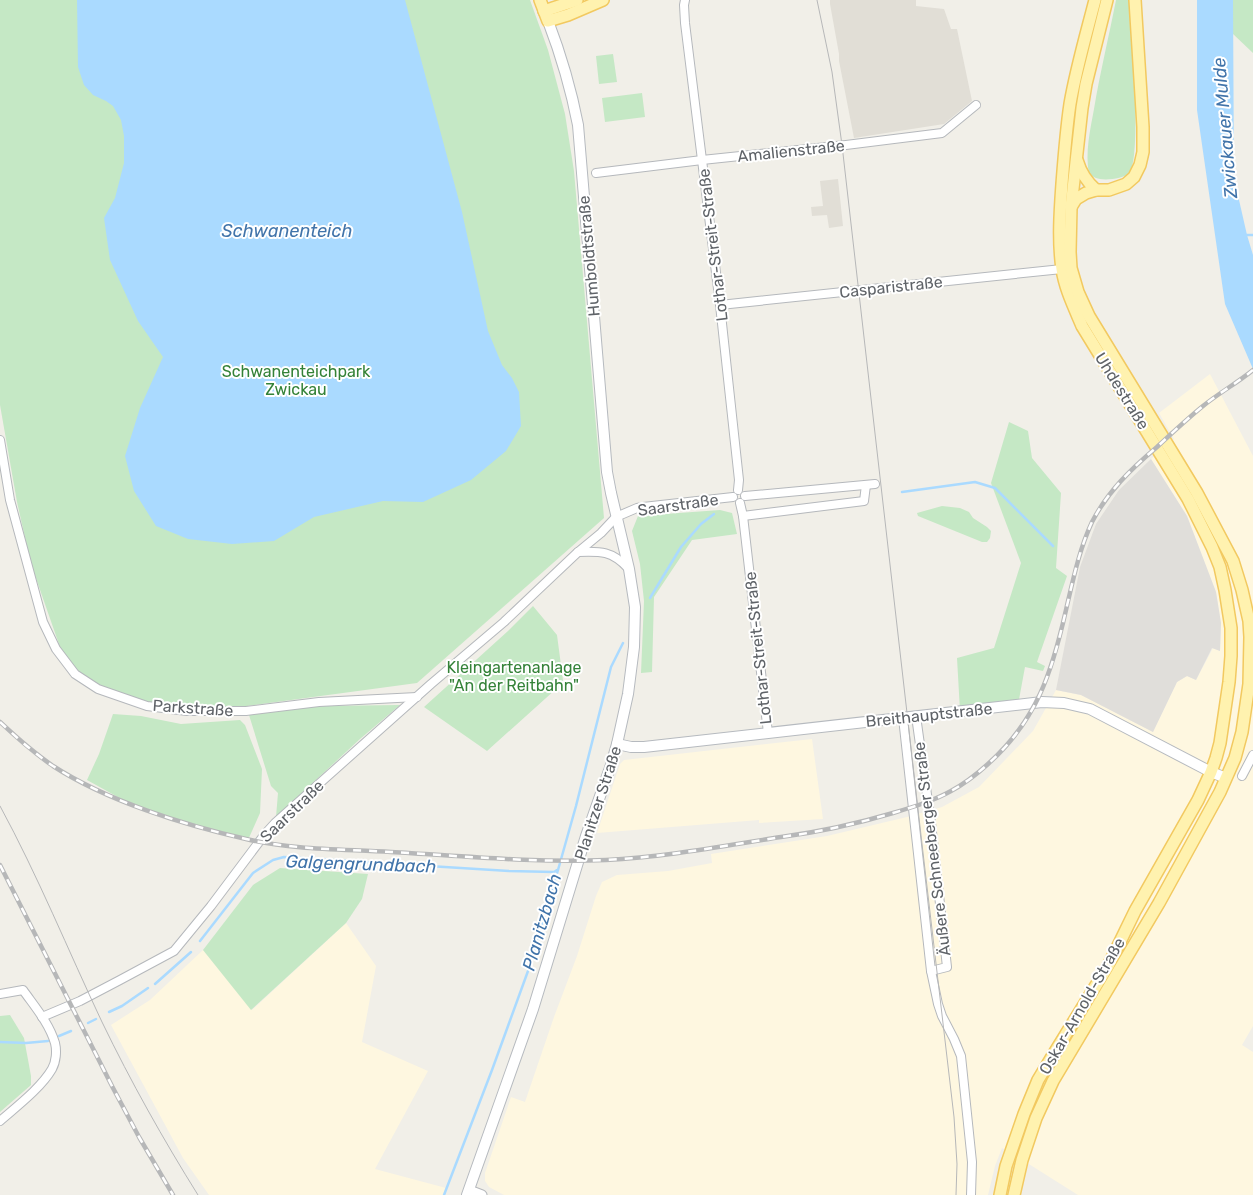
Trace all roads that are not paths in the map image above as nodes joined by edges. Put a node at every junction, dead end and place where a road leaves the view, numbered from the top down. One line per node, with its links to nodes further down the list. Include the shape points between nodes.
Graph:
1 (577, 0): 7 (main road)
2 (603, 0): 7 (main road, via 568,15)
3 (685, 0): 10 (street, Lothar-Streit-Straße)
4 (1095, 0): 14 (main road, Uhdestraße, via 1069,113 1061,201)
5 (1107, 0): 9 (main road, Uhdestraße, via 1082,108)
6 (1135, 0): 12 (main road, via 1143,152 1134,177 1126,184 1109,190)
7 (544, 11): 22 (main road, Humboldtstraße, via 571,92 579,133 607,472)
8 (976, 105): 10 (street, Amalienstraße, via 942,133)
9 (1076, 156): 12 (main road, via 1084,177); 13 (main road, Uhdestraße)
10 (702, 160): 11 (street, Amalienstraße); 15 (street, Lothar-Streit-Straße)
11 (596, 173)
12 (1096, 190): 13 (main road, via 1076,199)
13 (1071, 207): 25 (main road, Uhdestraße, via 1071,260 1078,292 1089,316 1197,493 1234,561)
14 (1062, 269): 15 (street, Casparistraße); 32 (main road, Uhdestraße, via 1069,298 1082,326 1188,499 1220,567 1231,628 1231,656 1224,718)
15 (720, 305): 17 (street, Lothar-Streit-Straße)
16 (0, 440): 26 (street, Parkstraße, via 10,500 43,622 56,649 75,674 98,689 148,706 187,711 246,711 319,702)
17 (738, 490): 18 (street); 19 (street)
18 (745, 496): 20 (street); 21 (street, via 871,484 864,502)
19 (733, 497): 20 (street); 22 (street, Saarstraße, via 637,508)
20 (740, 503): 21 (street, Lothar-Streit-Straße)
21 (743, 516): 29 (street, Lothar-Streit-Straße)
22 (616, 517): 23 (street, Saarstraße); 24 (main road, Planitzer Straße)
23 (578, 552): 24 (street, via 611,554); 26 (street, Saarstraße)
24 (629, 569): 30 (main road, Planitzer Straße, via 635,631 628,694)
25 (1251, 637): 34 (main road, Uhdestraße, via 1242,732)
26 (417, 697): 37 (street, Saarstraße, via 275,823 174,951 80,1001)
27 (916, 716): 28 (main road, Breithauptstraße); 32 (main road, Breithauptstraße, via 1042,702 1064,703 1090,709); 35 (street, Äußere Schneeberger Straße, via 946,967)
28 (903, 718): 29 (main road, Breithauptstraße); 35 (street, Äußere Schneeberger Straße)
29 (768, 733): 30 (main road, Breithauptstraße, via 644,747)
30 (617, 744): 39 (main road, Planitzer Straße, via 533,1009)
31 (1253, 755): 33 (street)
32 (1211, 772): 34 (main road, Breithauptstraße); 42 (main road, Oskar-Arnold-Straße, via 1108,966 1038,1080 1006,1166)
33 (1242, 776)
34 (1226, 778): 43 (main road, Oskar-Arnold-Straße, via 1159,903 1053,1081 1036,1118)
35 (931, 970): 41 (street, Äußere Schneeberger Straße, via 942,1016 961,1056 972,1162)
36 (0, 994): 37 (street, via 23,990)
37 (42, 1016): 38 (street, via 55,1044 53,1068)
38 (0, 1121)
39 (468, 1192): 40 (street)
40 (482, 1195)
41 (971, 1195)
42 (1000, 1195)
43 (1014, 1195)

